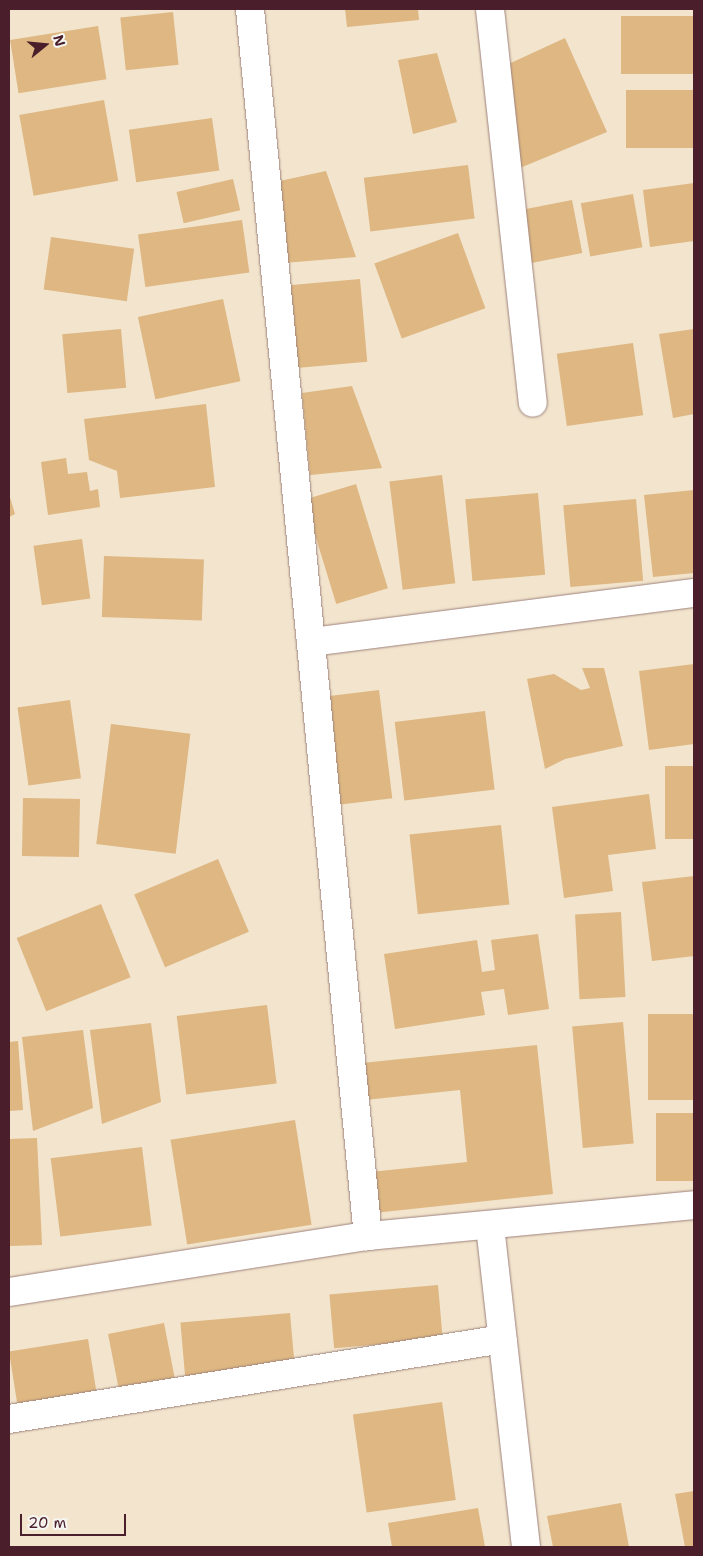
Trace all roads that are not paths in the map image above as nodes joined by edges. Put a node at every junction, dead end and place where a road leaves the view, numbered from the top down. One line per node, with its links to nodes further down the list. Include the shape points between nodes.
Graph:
1 (250, 9): 5 (street)
2 (490, 9): 3 (street)
3 (533, 403)
4 (694, 593): 5 (street)
5 (311, 642): 8 (street)
6 (694, 1205): 7 (street)
7 (490, 1226): 8 (street); 10 (street)
8 (368, 1236): 9 (street)
9 (9, 1292)
10 (503, 1339): 11 (street); 12 (street)
11 (9, 1419)
12 (526, 1547)

